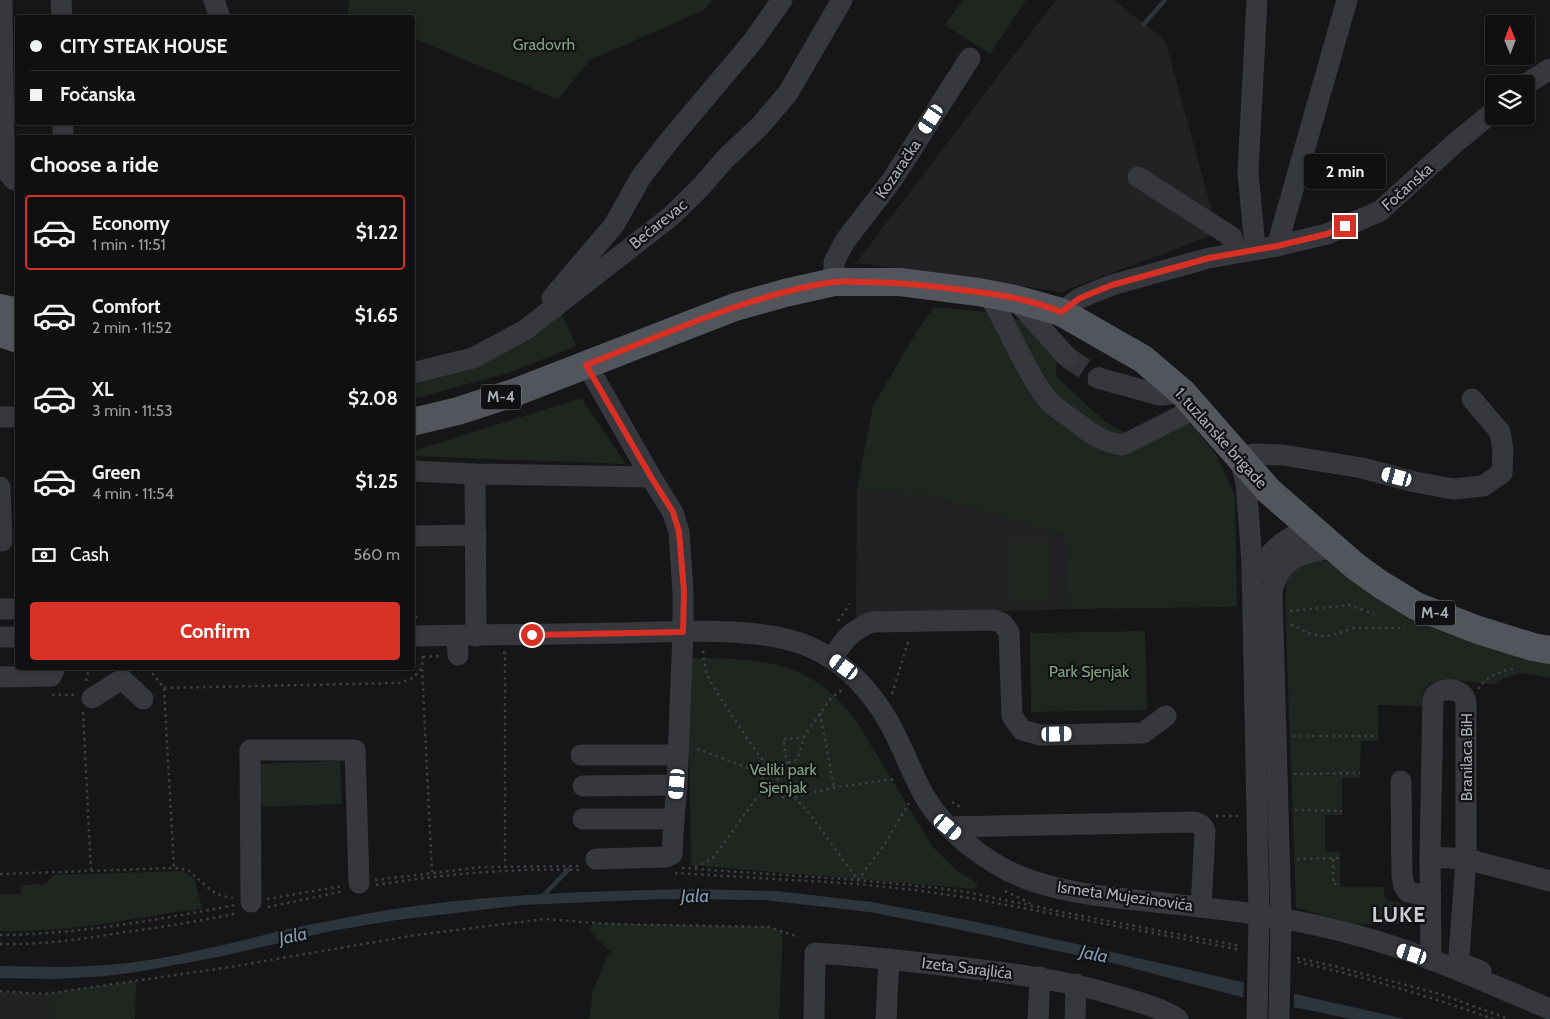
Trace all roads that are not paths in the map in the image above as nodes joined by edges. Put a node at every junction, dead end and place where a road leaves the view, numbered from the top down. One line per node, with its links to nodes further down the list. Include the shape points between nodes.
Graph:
1 (2, 0): 15 (street, via 4,162)
2 (61, 0): 8 (street)
3 (214, 0): 9 (street)
4 (782, 0): 25 (street, via 754,41 641,177 614,225)
5 (842, 0): 25 (street, Bećarevac, via 788,93 760,126 670,216)
6 (1257, 0): 17 (street, via 1248,172)
7 (1347, 0): 16 (street)
8 (62, 15)
9 (219, 15)
10 (970, 58): 19 (street, Kozaračka, via 892,180 845,241 834,262)
11 (1550, 69): 12 (street)
12 (1535, 78)
13 (1485, 118): 16 (street, Fočanska, via 1380,211 1327,234)
14 (1138, 177): 18 (street, via 1232,236)
15 (10, 180)
16 (1277, 246): 17 (street, Fočanska)
17 (1256, 248): 18 (street, Fočanska)
18 (1234, 252): 24 (street, Fočanska, via 1112,285 1080,298)
19 (834, 282): 20 (main road, 1. tuzlanske brigade / M-4, via 900,282); 29 (main road, 1. tuzlanske brigade / M-4, via 736,307)
20 (987, 294): 21 (main road, 1. tuzlanske brigade / M-4); 33 (street, via 1047,399 1090,434 1111,444 1124,445)
21 (1015, 299): 24 (main road, 1. tuzlanske brigade / M-4); 28 (street)
22 (0, 308): 23 (main road)
23 (15, 311)
24 (1061, 312): 33 (main road, 1. tuzlanske brigade / M-4, via 1142,359)
25 (525, 330): 30 (street, Bećarevac, via 473,358)
26 (0, 333): 27 (main road)
27 (15, 338)
28 (1067, 357)
29 (586, 365): 36 (main road, 1. tuzlanske brigade / M-4, via 516,392); 40 (street)
30 (415, 372)
31 (1098, 378): 33 (street)
32 (1472, 398): 37 (street, via 1500,432 1503,450 1502,473 1483,486 1453,489 1362,468 1283,455 1254,454)
33 (1189, 400): 37 (main road, 1. tuzlanske brigade / M-4)
34 (0, 417): 35 (street)
35 (15, 417)
36 (415, 421)
37 (1240, 459): 42 (main road, 1. tuzlanske brigade / M-4); 47 (street, via 1246,482)
38 (415, 471): 39 (street)
39 (475, 474): 40 (street); 43 (street)
40 (651, 477): 50 (street, via 673,512 679,532 684,591)
41 (0, 487): 45 (street)
42 (1310, 528): 46 (main road, 1. tuzlanske brigade / M-4); 47 (street, via 1290,537 1275,549 1265,558)
43 (476, 534): 44 (street); 54 (street)
44 (415, 536)
45 (0, 541)
46 (1335, 548): 55 (main road, 1. tuzlanske brigade / M-4, via 1380,584 1416,606 1478,630); 80 (street, via 1294,558 1278,573 1272,592)
47 (1252, 580): 79 (street)
48 (0, 609): 49 (street)
49 (15, 609)
50 (683, 632): 54 (street, Ismeta Mujezinovića); 56 (street, Ismeta Mujezinovića, via 768,635 810,647); 63 (street)
51 (415, 636): 54 (street, Ismeta Mujezinovića)
52 (0, 637): 53 (street)
53 (15, 637)
54 (464, 642)
55 (1550, 650)
56 (832, 659): 62 (street, via 858,627 872,622 993,620 1002,623 1009,632 1012,716 1022,730 1040,734 1143,733); 70 (street, Ismeta Mujezinovića, via 844,667 882,711 924,795)
57 (53, 670): 59 (street, via 51,676)
58 (122, 673): 60 (street); 61 (street)
59 (0, 677)
60 (143, 699)
61 (87, 701)
62 (1166, 716)
63 (684, 751): 64 (street); 66 (street)
64 (581, 754)
65 (1401, 781): 76 (street, via 1404,886 1408,892)
66 (677, 784): 67 (street); 69 (street)
67 (583, 786)
68 (583, 819): 69 (street)
69 (674, 819): 73 (street, via 672,854)
70 (948, 827): 77 (street, Ismeta Mujezinovića, via 990,862 1026,879 1072,892); 77 (street, via 1194,822 1200,824 1205,832)
71 (1430, 857): 72 (street); 72 (street, Branilaca BiH, via 1433,699 1437,692 1454,690 1462,692 1466,703); 76 (street)
72 (1466, 859): 74 (street); 85 (street, via 1460,963 1520,985)
73 (590, 865)
74 (1550, 881)
75 (358, 886): 78 (street, via 356,750 250,750)
76 (1430, 897): 82 (street)
77 (1201, 907): 79 (street, Ismeta Mujezinovića)
78 (251, 908)
79 (1259, 915): 80 (street, Ismeta Mujezinovića); 92 (street)
80 (1281, 918): 82 (street, via 1356,935); 93 (street)
81 (889, 959): 83 (street, Izeta Sarajlića); 87 (street, Izeta Sarajlića, via 815,953); 88 (street)
82 (1431, 960): 86 (street)
83 (1040, 977): 84 (street, Izeta Sarajlića); 89 (street)
84 (1076, 984): 90 (street); 91 (street, Izeta Sarajlića, via 1142,1003)
85 (1550, 992)
86 (1550, 1009)
87 (814, 1019)
88 (886, 1019)
89 (1038, 1019)
90 (1075, 1019)
91 (1178, 1019)
92 (1257, 1019)
93 (1279, 1019)

